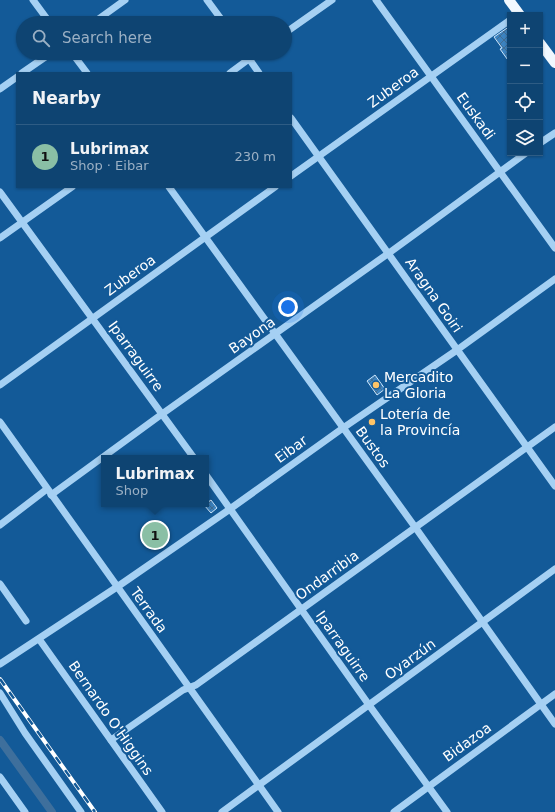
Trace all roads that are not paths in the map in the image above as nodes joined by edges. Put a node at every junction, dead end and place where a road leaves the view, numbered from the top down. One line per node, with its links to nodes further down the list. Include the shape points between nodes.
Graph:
1 (33, 0): 8 (street)
2 (125, 0): 9 (street)
3 (207, 0): 10 (street)
4 (332, 0): 12 (street)
5 (376, 0): 23 (street, Euskadi)
6 (509, 0): 7 (main road)
7 (518, 12)
8 (45, 16)
9 (103, 16)
10 (219, 16)
11 (507, 22): 23 (street, Zuberoa)
12 (292, 28)
13 (543, 47): 18 (main road)
14 (41, 60): 19 (street)
15 (77, 60): 20 (street)
16 (243, 60): 21 (street)
17 (250, 60): 22 (street)
18 (555, 64)
19 (23, 72)
20 (86, 72)
21 (231, 72)
22 (258, 72)
23 (431, 76): 29 (street, Zuberoa); 31 (street, Euskadi)
24 (16, 78): 25 (street)
25 (0, 89)
26 (292, 119): 29 (street, Aragna Goiri)
27 (555, 133): 28 (street)
28 (543, 141)
29 (319, 156): 32 (street, Zuberoa); 41 (street, Aragna Goiri)
30 (522, 156): 31 (street, Bayona)
31 (500, 171): 40 (street, Euskadi); 41 (street, Bayona)
32 (292, 175)
33 (71, 188): 37 (street)
34 (170, 188): 38 (street, Bustos)
35 (274, 188): 38 (street, Zuberoa)
36 (0, 192): 37 (street, Iparraguirre)
37 (22, 222): 39 (street); 43 (street, Iparraguirre)
38 (204, 237): 43 (street, Zuberoa); 44 (street, Bustos)
39 (0, 238)
40 (555, 248)
41 (389, 253): 44 (street, Bayona); 45 (street, Aragna Goiri)
42 (555, 279): 45 (street, Eibar)
43 (93, 319): 46 (street, Zuberoa); 47 (street, Iparraguirre)
44 (275, 334): 47 (street, Bayona); 50 (street, Bustos)
45 (456, 350): 50 (street, Eibar); 51 (street, Aragna Goiri)
46 (0, 385)
47 (162, 414): 52 (street, Bayona); 53 (street, Iparraguirre)
48 (0, 422): 57 (street, Terrada)
49 (555, 427): 51 (street, Ondarribia)
50 (343, 428): 58 (street, Eibar); 60 (street, Bustos)
51 (527, 448): 56 (street, Aragna Goiri); 60 (street, Ondarribia)
52 (103, 455)
53 (192, 455)
54 (101, 456): 57 (street, Bayona)
55 (209, 479): 58 (street, Iparraguirre)
56 (555, 486)
57 (49, 492): 59 (street, Bayona); 63 (street, Terrada)
58 (230, 509): 63 (street, Eibar); 64 (street, Iparraguirre)
59 (0, 525)
60 (415, 527): 64 (street, Ondarribia); 66 (street, Bustos)
61 (555, 569): 66 (street, Oyarzún)
62 (0, 584): 65 (street)
63 (116, 587): 67 (street, Eibar); 69 (street, Terrada)
64 (301, 610): 69 (street, Ondarribia); 73 (street, Iparraguirre)
65 (26, 621)
66 (482, 623): 72 (street, Bustos); 73 (street, Oyarzún)
67 (39, 638): 68 (street, Eibar); 75 (street, Bernardo O'Higgins)
68 (0, 664)
69 (190, 687): 75 (street, Ondarribia); 77 (street, Terrada)
70 (0, 693): 80 (street)
71 (555, 694): 72 (street, Bidazoa)
72 (540, 704): 74 (street, Bustos); 78 (street, Bidazoa)
73 (369, 705): 77 (street, Oyarzún); 78 (street, Iparraguirre)
74 (555, 724)
75 (111, 740): 81 (street, Bernardo O'Higgins)
76 (0, 777): 79 (street)
77 (259, 785): 82 (street, Oyarzún); 83 (street, Terrada)
78 (429, 786): 84 (street, Bidazoa); 85 (street, Iparraguirre)
79 (25, 812)
80 (81, 812)
81 (162, 812)
82 (222, 812)
83 (278, 812)
84 (394, 812)
85 (447, 812)

